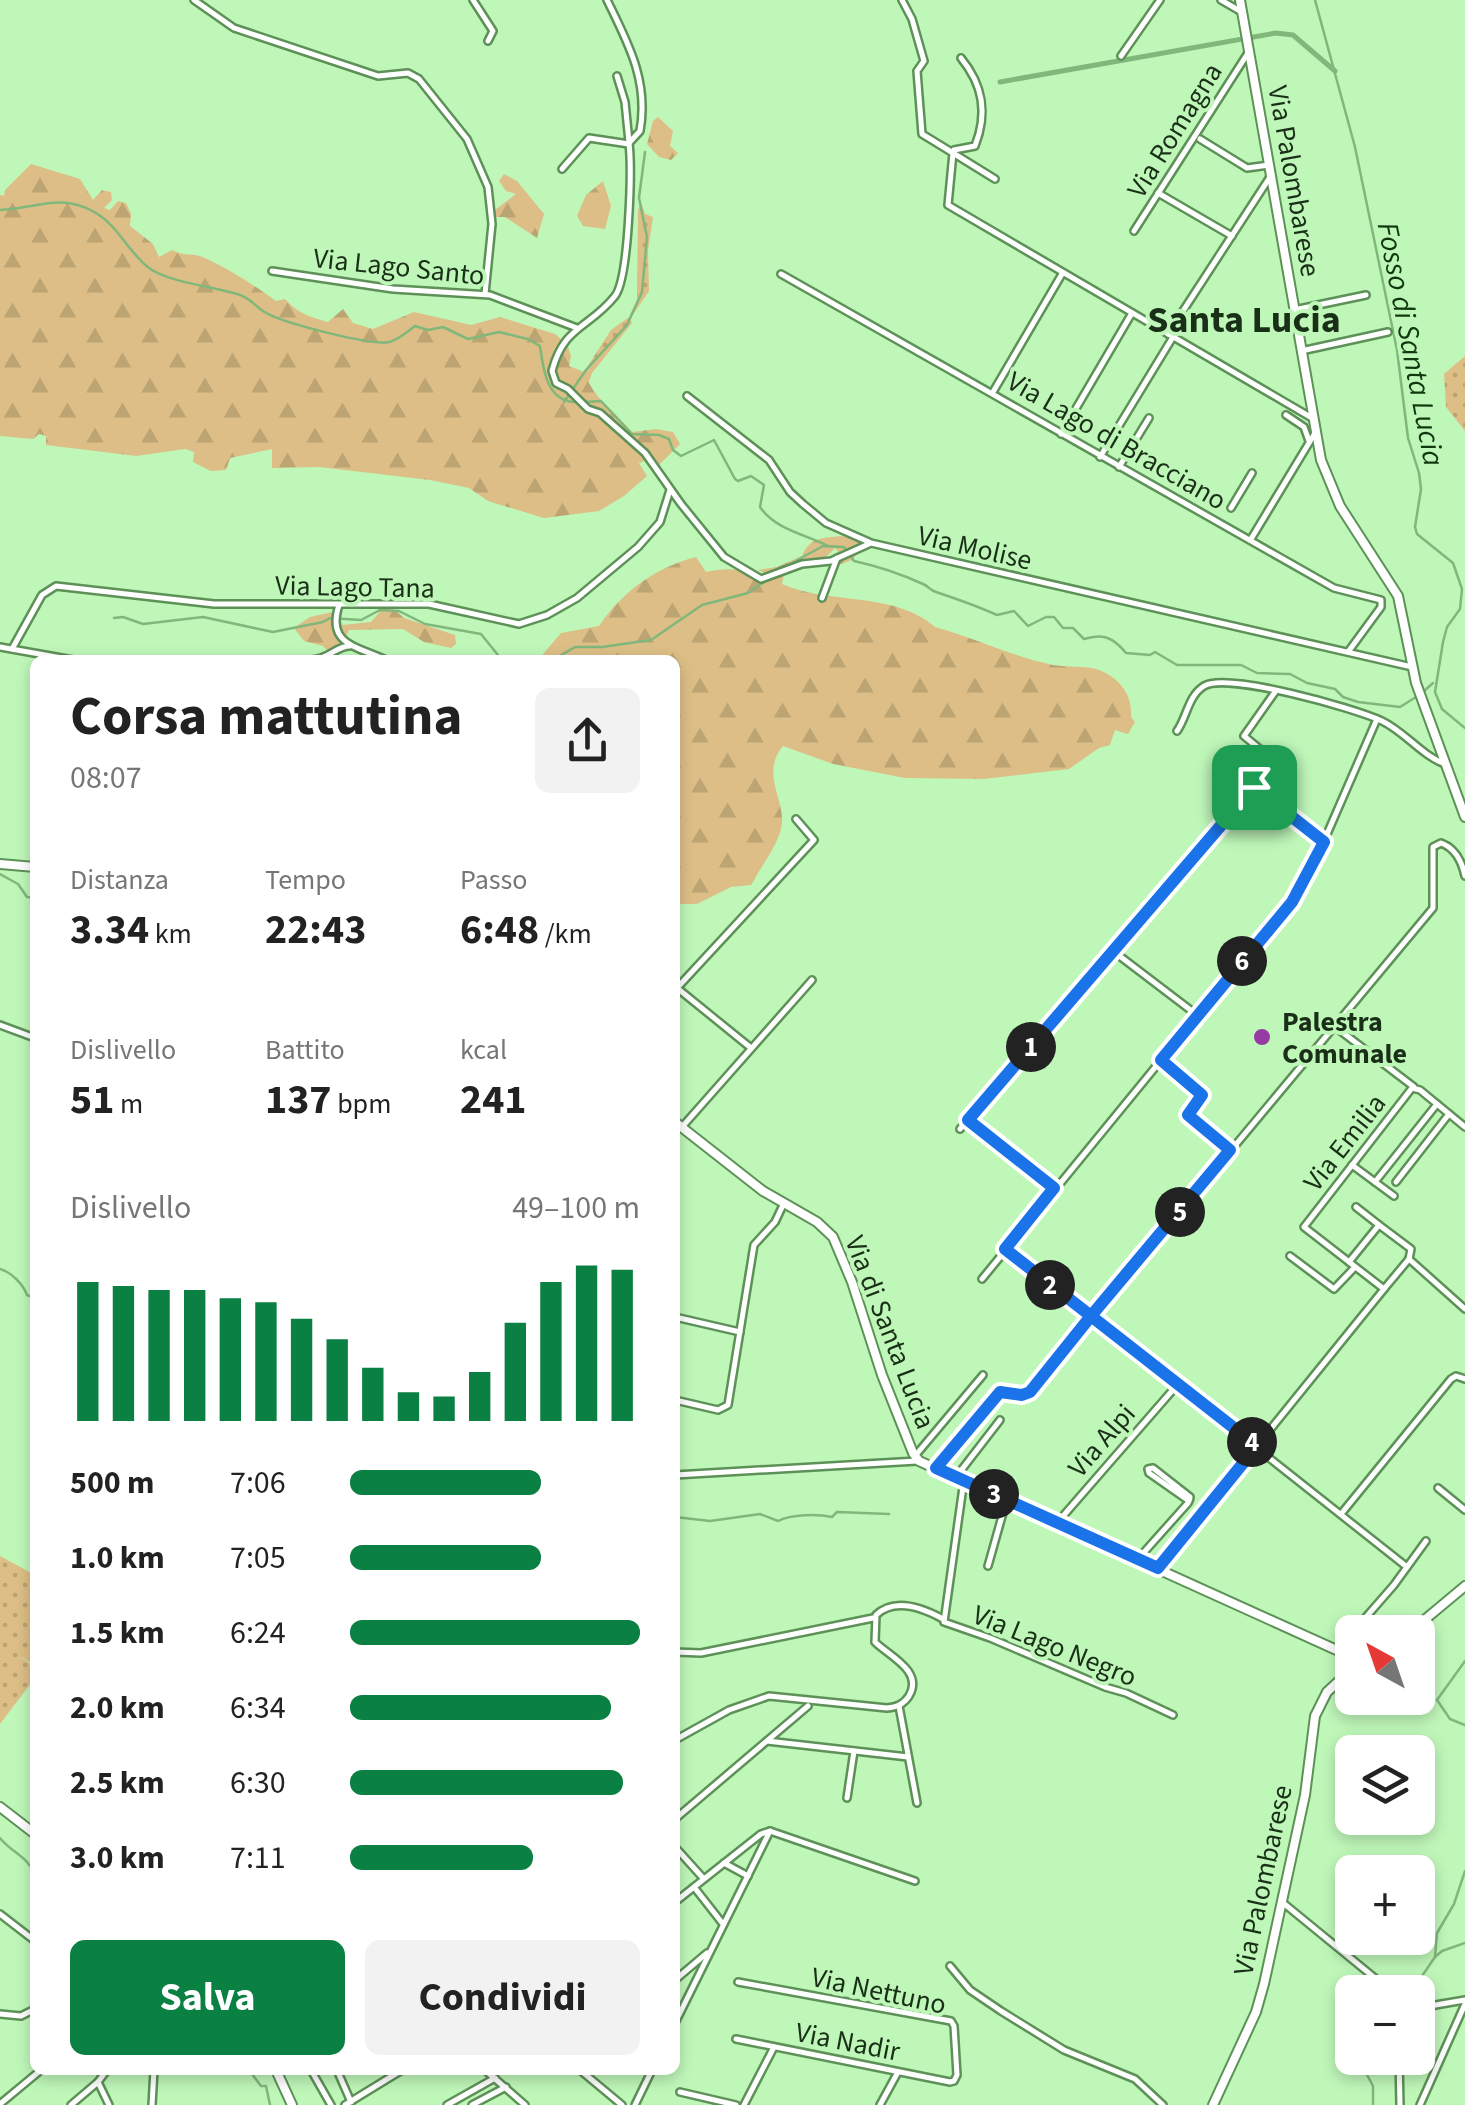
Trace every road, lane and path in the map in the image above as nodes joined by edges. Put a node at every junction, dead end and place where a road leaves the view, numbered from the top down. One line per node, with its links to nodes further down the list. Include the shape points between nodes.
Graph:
1 (194, 0): 27 (street, via 234,28 378,76 408,72 421,81 468,139 489,192)
2 (473, 0): 9 (street, via 493,31)
3 (607, 0): 15 (street, via 641,82 640,131)
4 (902, 0): 16 (street, via 924,60 917,71 922,134)
5 (1160, 0): 11 (street)
6 (1221, 0): 8 (street)
7 (1240, 0): 8 (main road, Via Palombarese)
8 (1242, 12): 10 (main road, Via Palombarese)
9 (488, 41)
10 (1249, 49): 17 (main road, Via Palombarese); 21 (street, Via Romagna)
11 (1121, 56)
12 (960, 58): 16 (street, via 980,85 981,104 977,144)
13 (617, 76): 15 (street)
14 (1200, 140): 17 (street, via 1247,168)
15 (629, 144): 18 (street, via 589,138); 31 (street, via 621,285)
16 (953, 152): 20 (street); 26 (street, via 950,207)
17 (1268, 165): 19 (main road, Via Palombarese)
18 (562, 169)
19 (1270, 177): 23 (street); 29 (main road, Via Palombarese)
20 (995, 179)
21 (1158, 193): 22 (street, Via Romagna); 23 (street)
22 (1134, 231)
23 (1232, 236): 33 (street)
24 (272, 271): 27 (street, Via Lago Santo)
25 (780, 274): 35 (street, Via Lago di Bracciano)
26 (1062, 274): 30 (street); 35 (street)
27 (485, 294): 31 (street, Via Lago Santo)
28 (1366, 295): 29 (street)
29 (1294, 310): 34 (main road, Via Palombarese)
30 (1132, 313): 33 (street); 40 (street)
31 (577, 328): 45 (street, via 561,344 552,371 556,384 645,453)
32 (1388, 332): 34 (street)
33 (1170, 336): 39 (street); 42 (street)
34 (1302, 350): 39 (main road, Via Palombarese)
35 (993, 392): 40 (street, Via Lago di Bracciano)
36 (687, 396): 48 (street, Via Molise, via 769,460 816,515)
37 (1286, 415): 41 (street)
38 (1149, 418): 43 (street)
39 (1312, 418): 41 (main road, Via Palombarese)
40 (1061, 434): 42 (street, Via Lago di Bracciano)
41 (1312, 438): 47 (street); 59 (main road, Via Palombarese, via 1337,501 1396,592)
42 (1100, 457): 43 (street, Via Lago di Bracciano)
43 (1119, 468): 47 (street, Via Lago di Bracciano)
44 (1252, 473): 46 (street)
45 (670, 489): 49 (street, via 727,559 761,579); 51 (street, Via Lago Tana, via 660,522 638,546 580,596 529,622 506,624 429,604)
46 (1231, 508)
47 (1251, 539): 55 (street, Via Lago di Bracciano, via 1334,588 1382,602)
48 (871, 542): 49 (street); 55 (street, Via Molise)
49 (838, 558): 50 (street)
50 (822, 598)
51 (338, 608): 52 (street, via 335,631); 54 (street, Via Lago Tana, via 202,603 56,586 43,593)
52 (353, 646): 57 (street); 58 (street)
53 (0, 648): 54 (street)
54 (12, 649): 56 (street)
55 (1348, 652): 59 (street, Via Molise)
56 (43, 655)
57 (331, 655)
58 (374, 655)
59 (1412, 666): 63 (main road, Via Palombarese)
60 (1275, 692): 61 (street); 62 (street, via 1231,681 1206,685 1191,700); 67 (street, via 1244,736 1274,762)
61 (1377, 719): 64 (street); 70 (street)
62 (1178, 732)
63 (1439, 748): 64 (street); 65 (main road, Via Palombarese)
64 (1425, 753): 65 (street)
65 (1445, 764): 68 (main road, Via Palombarese)
66 (1223, 766): 67 (street)
67 (1254, 787): 70 (street); 74 (street)
68 (1465, 816)
69 (796, 819): 76 (street, via 814,840)
70 (1324, 842): 78 (street, via 1299,896)
71 (0, 864): 72 (main road)
72 (30, 866)
73 (1465, 876): 80 (street, via 1448,846 1433,847 1434,906)
74 (1113, 951): 78 (street); 87 (street)
75 (812, 980): 82 (street)
76 (680, 985)
77 (680, 990): 82 (street)
78 (1197, 1014): 83 (street)
79 (0, 1024): 81 (street)
80 (1334, 1026): 84 (street); 92 (street)
81 (30, 1036)
82 (750, 1048): 88 (street)
83 (1161, 1060): 92 (street, via 1202,1095 1188,1115); 96 (street)
84 (1414, 1087): 85 (street, Via Emilia); 93 (street, Via Emilia)
85 (1437, 1104): 86 (street, Via Emilia); 94 (street)
86 (1448, 1114): 90 (street, Via Emilia); 95 (street)
87 (968, 1120): 91 (street); 96 (street)
88 (680, 1122)
89 (680, 1126): 98 (main road, Via di Santa Lucia)
90 (1465, 1127)
91 (960, 1129)
92 (1230, 1150): 108 (street)
93 (1352, 1165): 94 (street); 104 (street, Via Emilia, via 1304,1227)
94 (1375, 1182): 97 (street)
95 (1396, 1182)
96 (1054, 1188): 101 (street)
97 (1394, 1196)
98 (784, 1204): 110 (street, via 754,1246); 117 (main road, Via di Santa Lucia, via 837,1243)
99 (1356, 1207): 100 (street)
100 (1379, 1224): 103 (street, via 1411,1249); 104 (street)
101 (1005, 1249): 105 (street); 108 (street)
102 (1290, 1256): 104 (street, via 1334,1289)
103 (1409, 1259): 106 (street); 107 (street)
104 (1352, 1264): 106 (street)
105 (982, 1278)
106 (1384, 1289): 116 (street)
107 (1465, 1309)
108 (1091, 1316): 113 (street); 118 (street, via 1030,1392 1000,1392)
109 (680, 1318): 110 (street)
110 (740, 1332): 114 (street, via 727,1407)
111 (984, 1375): 117 (street)
112 (1465, 1378): 125 (street, via 1452,1378)
113 (1178, 1384): 116 (street); 126 (street, Via Alpi)
114 (680, 1401)
115 (1000, 1420): 120 (street)
116 (1257, 1446): 125 (street); 131 (street)
117 (917, 1458): 118 (main road, Via di Santa Lucia); 119 (street)
118 (936, 1468): 120 (main road, Via di Santa Lucia)
119 (680, 1475)
120 (960, 1478): 122 (main road, Via di Santa Lucia); 136 (street, Via Lago Negro)
121 (1438, 1488): 124 (street)
122 (1006, 1500): 126 (main road, Via di Santa Lucia); 129 (street)
123 (1189, 1501): 123 (street, via 1149,1474 1148,1469 1186,1492); 128 (street)
124 (1465, 1510)
125 (1342, 1514): 130 (street)
126 (1057, 1523): 128 (main road, Via di Santa Lucia)
127 (1426, 1541): 130 (street)
128 (1138, 1559): 131 (main road, Via di Santa Lucia)
129 (988, 1566)
130 (1408, 1567): 133 (street)
131 (1158, 1568): 137 (main road, Via di Santa Lucia)
132 (1465, 1586): 134 (main road)
133 (1368, 1615)
134 (1430, 1615)
135 (874, 1618): 136 (street, via 881,1609 904,1606); 138 (street); 141 (street, via 875,1642 912,1679)
136 (943, 1619): 142 (street, Via Lago Negro)
137 (1335, 1649)
138 (680, 1652)
139 (1335, 1685): 160 (main road, Via Palombarese, via 1316,1713)
140 (808, 1706): 144 (street)
141 (898, 1706): 143 (street, via 769,1696); 146 (street)
142 (1174, 1715)
143 (680, 1737)
144 (766, 1741): 145 (street); 150 (street)
145 (854, 1751): 146 (street); 147 (street)
146 (908, 1756): 148 (street)
147 (847, 1798)
148 (918, 1803)
149 (0, 1807): 151 (main road)
150 (680, 1814)
151 (30, 1830)
152 (767, 1831): 154 (street); 155 (street); 157 (street)
153 (680, 1853): 156 (street)
154 (724, 1863): 155 (street); 156 (street)
155 (748, 1876): 162 (street)
156 (704, 1879): 158 (street)
157 (915, 1881)
158 (694, 1887): 159 (street); 162 (street)
159 (680, 1898)
160 (1282, 1902): 166 (street); 208 (main road, Via Palombarese, via 1256,2012)
161 (0, 1914): 163 (street)
162 (723, 1924): 164 (street)
163 (30, 1938)
164 (710, 1952): 167 (street); 172 (street)
165 (950, 1966): 207 (street, via 1010,2017 1074,2055 1130,2077)
166 (1371, 1975)
167 (680, 1976)
168 (738, 1982): 190 (street, Via Nettuno, via 951,2021 957,2072)
169 (1465, 2002): 170 (street); 210 (street)
170 (1435, 2006)
171 (30, 2012): 173 (street)
172 (680, 2012)
173 (0, 2014)
174 (736, 2040): 175 (street, Via Nadir)
175 (774, 2047): 176 (street, Via Nadir); 205 (street)
176 (898, 2072): 190 (street, Via Nadir); 206 (street)
177 (36, 2075): 193 (street)
178 (103, 2075): 189 (street)
179 (154, 2075): 197 (street)
180 (278, 2075): 198 (main road)
181 (315, 2075): 199 (street)
182 (339, 2075): 194 (street)
183 (394, 2075): 194 (street)
184 (492, 2075): 188 (street)
185 (586, 2075): 203 (street)
186 (650, 2075): 204 (street)
187 (1400, 2075): 209 (street)
188 (496, 2078): 191 (street); 200 (street)
189 (98, 2082): 195 (street); 196 (street)
190 (952, 2082)
191 (506, 2087): 201 (street); 202 (street)
192 (680, 2092): 205 (street)
193 (2, 2104)
194 (348, 2104)
195 (71, 2105)
196 (109, 2105)
197 (152, 2105)
198 (292, 2105)
199 (331, 2105)
200 (447, 2105)
201 (472, 2105)
202 (525, 2105)
203 (622, 2105)
204 (635, 2105)
205 (740, 2105)
206 (880, 2105)
207 (1164, 2105)
208 (1213, 2105)
209 (1400, 2105)
210 (1420, 2105)

